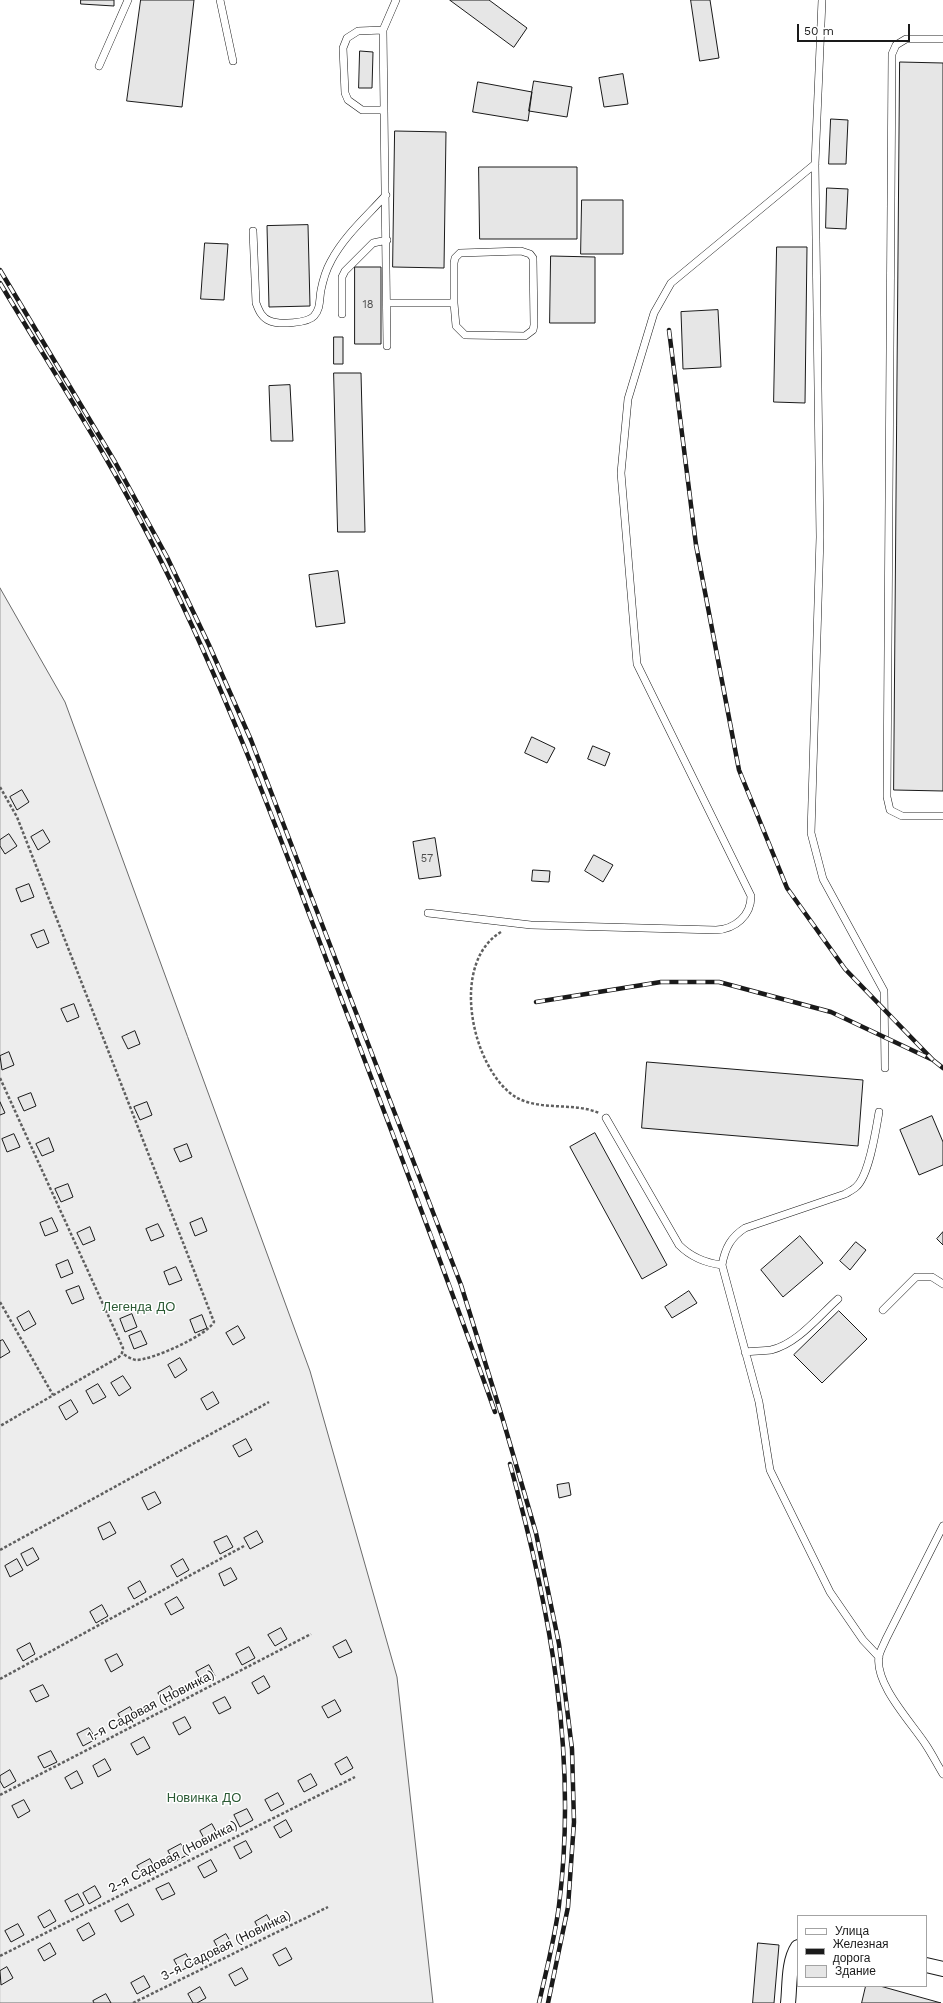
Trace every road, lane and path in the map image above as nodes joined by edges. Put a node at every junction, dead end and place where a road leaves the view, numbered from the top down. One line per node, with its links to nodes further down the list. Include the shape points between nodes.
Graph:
1 (128, 0): 8 (lane)
2 (220, 0): 7 (lane)
3 (396, 0): 5 (lane)
4 (822, 0): 10 (lane)
5 (383, 30): 9 (lane); 9 (lane, via 358,31 347,38 343,48 345,93 348,100 362,110)
6 (943, 39): 19 (lane, via 906,39 896,44 892,54 886,797 890,810 902,816)
7 (233, 61)
8 (99, 66)
9 (384, 110): 11 (lane)
10 (815, 164): 20 (lane, via 671,283 654,313 628,399 621,473 637,664 751,896 747,914 733,925 716,930 530,925); 22 (lane, via 820,537 811,833 823,879 884,991)
11 (386, 195): 12 (lane, via 346,240 332,260 323,282 318,311 306,322 275,323 260,313 256,303); 13 (lane)
12 (253, 231)
13 (387, 240): 14 (lane); 16 (lane, via 373,243 345,271 342,277)
14 (387, 303): 15 (lane); 17 (lane)
15 (454, 303): 15 (lane, via 454,263 460,252 521,252 530,254 533,258 534,325 533,330 526,336 465,335 456,326)
16 (342, 314)
17 (387, 346)
18 (0, 787): 32 (path, via 16,817 214,1322 206,1331 155,1356 135,1360)
19 (943, 816)
20 (428, 913)
21 (504, 931): 25 (path, via 491,940 482,952 474,974 471,996 473,1026 489,1067 510,1093 522,1100 595,1111)
22 (885, 1068)
23 (0, 1078): 32 (path, via 120,1342)
24 (879, 1112): 26 (lane, via 873,1146 857,1187 845,1194 745,1228 730,1241 724,1252)
25 (606, 1118): 26 (lane, via 679,1245 696,1258)
26 (722, 1265): 31 (lane)
27 (943, 1284): 30 (lane, via 932,1277 916,1277)
28 (838, 1299): 31 (lane, via 784,1345 770,1350)
29 (0, 1302): 33 (path)
30 (883, 1310)
31 (746, 1352): 40 (lane, via 759,1402 770,1470 830,1592 863,1640)
32 (122, 1354): 33 (path)
33 (53, 1395): 35 (path)
34 (269, 1402): 38 (path)
35 (0, 1426)
36 (943, 1526): 40 (lane)
37 (244, 1546): 41 (path)
38 (0, 1550)
39 (311, 1634): 44 (path, 1-я Садовая (Новинка))
40 (879, 1657): 42 (lane, via 880,1670 897,1706 926,1744)
41 (0, 1679)
42 (943, 1774)
43 (356, 1777): 47 (path, 2-я Садовая (Новинка))
44 (0, 1795)
45 (328, 1907): 50 (path, 3-я Садовая (Новинка))
46 (797, 1949): 51 (street, via 792,1963)
47 (0, 1956)
48 (927, 1965): 49 (street)
49 (943, 1969)
50 (133, 2003)
51 (788, 2003)

